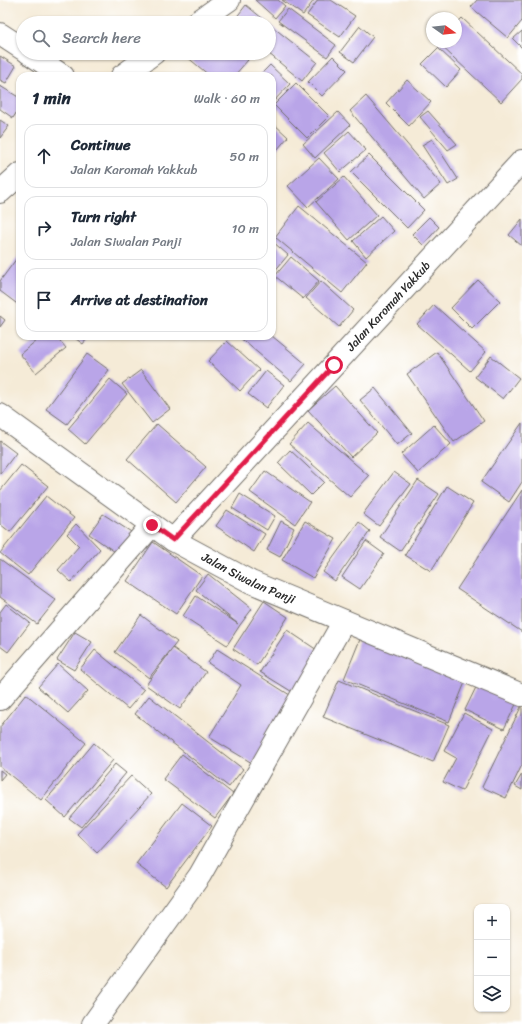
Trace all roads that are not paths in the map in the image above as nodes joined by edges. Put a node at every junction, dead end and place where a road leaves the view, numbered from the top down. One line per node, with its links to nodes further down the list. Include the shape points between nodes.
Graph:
1 (229, 0): 2 (street)
2 (206, 16)
3 (0, 34): 4 (street)
4 (16, 44)
5 (40, 60): 7 (street)
6 (144, 60): 8 (street)
7 (58, 72)
8 (128, 72)
9 (522, 161): 14 (street, Jalan Karomah Yakkub)
10 (16, 178): 11 (street)
11 (0, 192)
12 (0, 415): 13 (street, Jalan Siwalan Panji)
13 (152, 525): 14 (street, Jalan Siwalan Panji); 17 (street)
14 (173, 540): 15 (street, Jalan Siwalan Panji, via 251,582)
15 (344, 621): 16 (street, Jalan Siwalan Panji); 18 (street, via 200,875)
16 (522, 695)
17 (0, 699)
18 (93, 1024)

